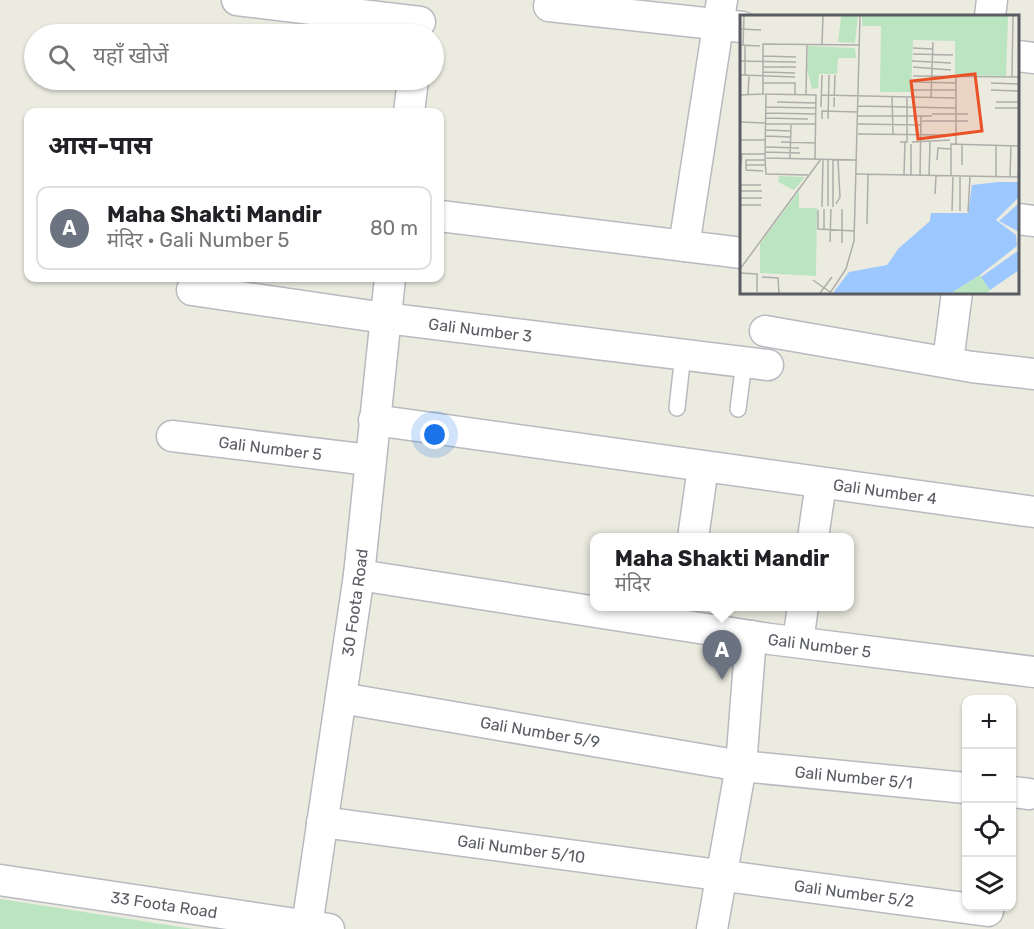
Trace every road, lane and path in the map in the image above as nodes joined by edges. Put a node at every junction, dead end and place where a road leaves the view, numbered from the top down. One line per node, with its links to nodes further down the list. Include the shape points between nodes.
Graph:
1 (237, 0): 6 (street)
2 (992, 0): 4 (street)
3 (549, 6): 5 (street)
4 (990, 15)
5 (727, 17): 14 (street)
6 (420, 19)
7 (1019, 56): 8 (street)
8 (1034, 58)
9 (412, 90): 10 (street)
10 (410, 108)
11 (444, 216): 14 (street)
12 (1019, 219): 13 (street)
13 (1034, 221)
14 (684, 246): 15 (street)
15 (740, 253)
16 (390, 282): 19 (street, 30 Foota Road)
17 (192, 290): 19 (street, Gali Number 3)
18 (957, 294): 23 (street)
19 (385, 318): 21 (street, Gali Number 3); 27 (street, 30 Foota Road)
20 (765, 331): 23 (street)
21 (682, 354): 22 (street, Gali Number 3); 25 (lane)
22 (756, 363): 26 (lane)
23 (960, 365): 24 (street)
24 (1034, 374)
25 (677, 408)
26 (738, 409)
27 (374, 420): 29 (street, 30 Foota Road); 30 (street, Gali Number 4)
28 (172, 436): 29 (street, Gali Number 5)
29 (369, 460): 35 (street, 30 Foota Road)
30 (703, 467): 31 (street, Gali Number 4); 33 (street)
31 (822, 483): 32 (street, Gali Number 4); 34 (street)
32 (1034, 512)
33 (694, 533)
34 (814, 533)
35 (359, 575): 36 (street, Gali Number 5); 43 (street, 30 Foota Road)
36 (590, 604)
37 (643, 611): 39 (street, Gali Number 5)
38 (802, 611): 41 (street)
39 (682, 616): 40 (street, Gali Number 5)
40 (751, 636): 41 (street, Gali Number 5); 44 (street)
41 (798, 642): 42 (street, Gali Number 5)
42 (1034, 672)
43 (341, 698): 44 (street, Gali Number 5/9); 46 (street, 30 Foota Road)
44 (741, 766): 45 (street, Gali Number 5/1); 47 (street)
45 (962, 788)
46 (322, 822): 47 (street, Gali Number 5/10); 50 (street, 30 Foota Road)
47 (721, 877): 49 (street, Gali Number 5/2); 51 (street)
48 (0, 880): 50 (street, 33 Foota Road)
49 (962, 908)
50 (318, 927)
51 (712, 929)

